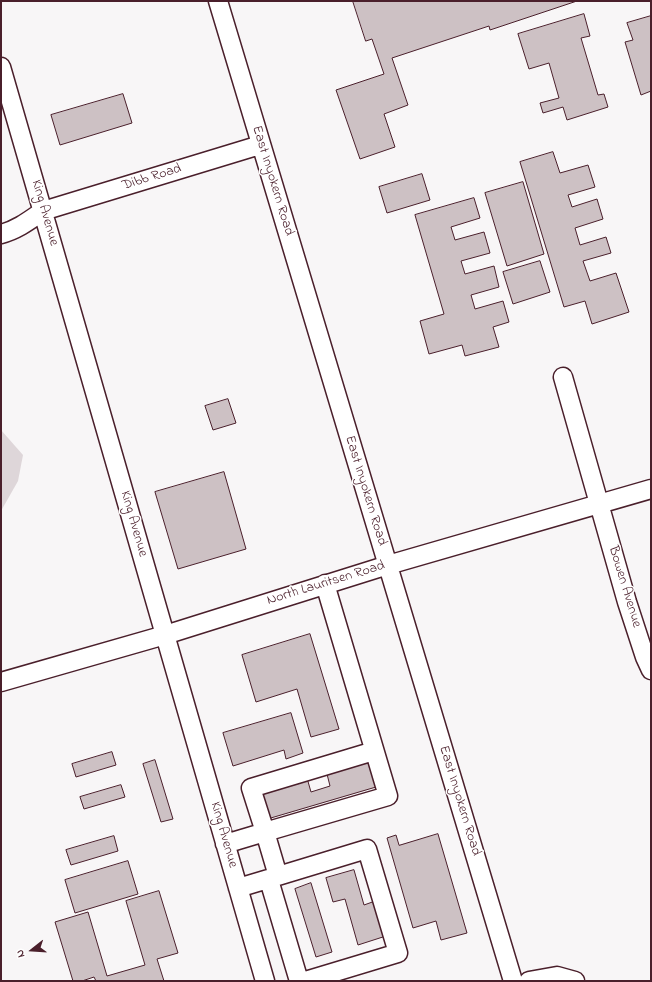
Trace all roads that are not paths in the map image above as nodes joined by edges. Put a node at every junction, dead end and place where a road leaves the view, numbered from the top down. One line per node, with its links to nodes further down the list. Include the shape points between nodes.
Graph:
1 (219, 1): 3 (street, East Inyokern Road)
2 (1, 67): 4 (street, King Avenue)
3 (260, 145): 4 (street, Dibb Road); 9 (street, East Inyokern Road)
4 (43, 211): 5 (street, Dibb Road, via 9,232); 11 (street, King Avenue)
5 (1, 234)
6 (563, 377): 8 (street, Bowen Avenue)
7 (651, 489): 8 (street, North Lauritsen Road)
8 (599, 504): 9 (street, North Lauritsen Road); 12 (street, Bowen Avenue, via 627,602)
9 (388, 565): 10 (street, North Lauritsen Road); 22 (street, East Inyokern Road)
10 (325, 584): 11 (street, North Lauritsen Road); 14 (street)
11 (165, 635): 13 (street, North Lauritsen Road); 16 (street, King Avenue)
12 (651, 670)
13 (1, 682)
14 (374, 751): 15 (street, via 251,788); 15 (street, via 388,796)
15 (265, 832): 16 (street); 17 (street)
16 (225, 844): 18 (street, King Avenue)
17 (273, 878): 18 (street); 20 (street); 21 (street, via 367,850 398,953)
18 (238, 888): 19 (street, King Avenue)
19 (265, 981)
20 (298, 981)
21 (305, 981)
22 (513, 981)
23 (529, 981): 24 (street, via 557,976)
24 (575, 981)

